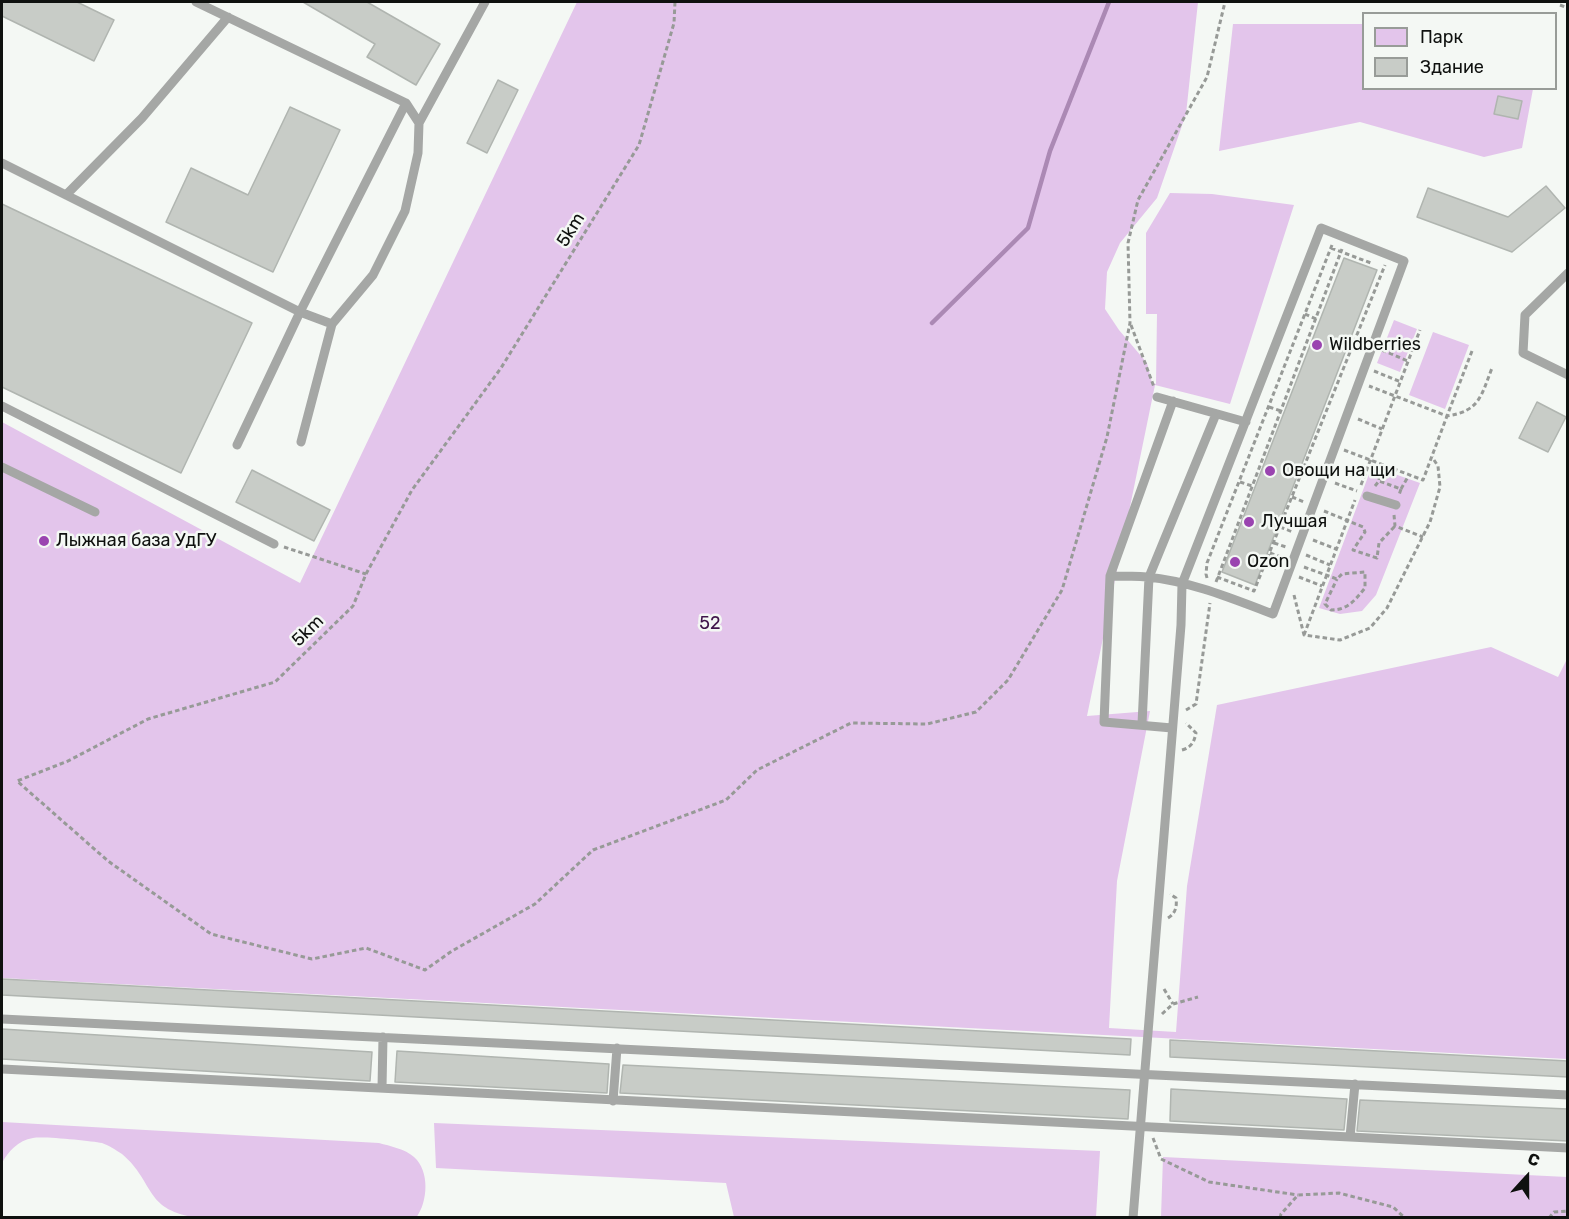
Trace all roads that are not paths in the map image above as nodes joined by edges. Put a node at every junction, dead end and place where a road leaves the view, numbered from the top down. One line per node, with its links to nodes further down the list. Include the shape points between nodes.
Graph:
1 (196, 2): 3 (lane)
2 (485, 2): 5 (lane)
3 (228, 17): 4 (lane); 7 (lane, via 142,118)
4 (406, 103): 5 (lane); 9 (lane)
5 (419, 123): 10 (lane, via 418,153 405,211 373,275)
6 (2, 163): 7 (lane)
7 (66, 195): 9 (lane)
8 (1568, 273): 11 (lane, via 1525,315 1523,353)
9 (300, 312): 10 (lane); 18 (lane)
10 (332, 324): 17 (lane)
11 (1568, 375)
12 (1157, 397): 13 (lane)
13 (1173, 401): 15 (lane); 24 (lane)
14 (2, 406): 23 (lane)
15 (1216, 414): 16 (lane); 25 (lane)
16 (1246, 422): 26 (lane); 26 (lane, via 1321,228 1345,241 1404,261 1273,614)
17 (301, 442)
18 (237, 445)
19 (2, 467): 22 (lane)
20 (1367, 496): 21 (lane)
21 (1396, 505)
22 (95, 512)
23 (274, 544)
24 (1110, 576): 25 (lane); 27 (lane, via 1104,722)
25 (1149, 577): 26 (lane); 27 (lane)
26 (1182, 584): 28 (lane)
27 (1142, 724): 28 (lane)
28 (1172, 728): 33 (lane)
29 (2, 1019): 30 (lane)
30 (383, 1037): 31 (lane); 35 (lane)
31 (617, 1048): 33 (lane); 37 (lane)
32 (2, 1069): 35 (lane)
33 (1144, 1074): 34 (lane); 38 (lane)
34 (1355, 1084): 36 (lane); 39 (lane)
35 (382, 1088): 37 (lane)
36 (1568, 1095)
37 (613, 1101): 38 (lane)
38 (1144, 1126): 39 (lane); 41 (lane)
39 (1350, 1137): 40 (lane)
40 (1568, 1148)
41 (1133, 1218)

